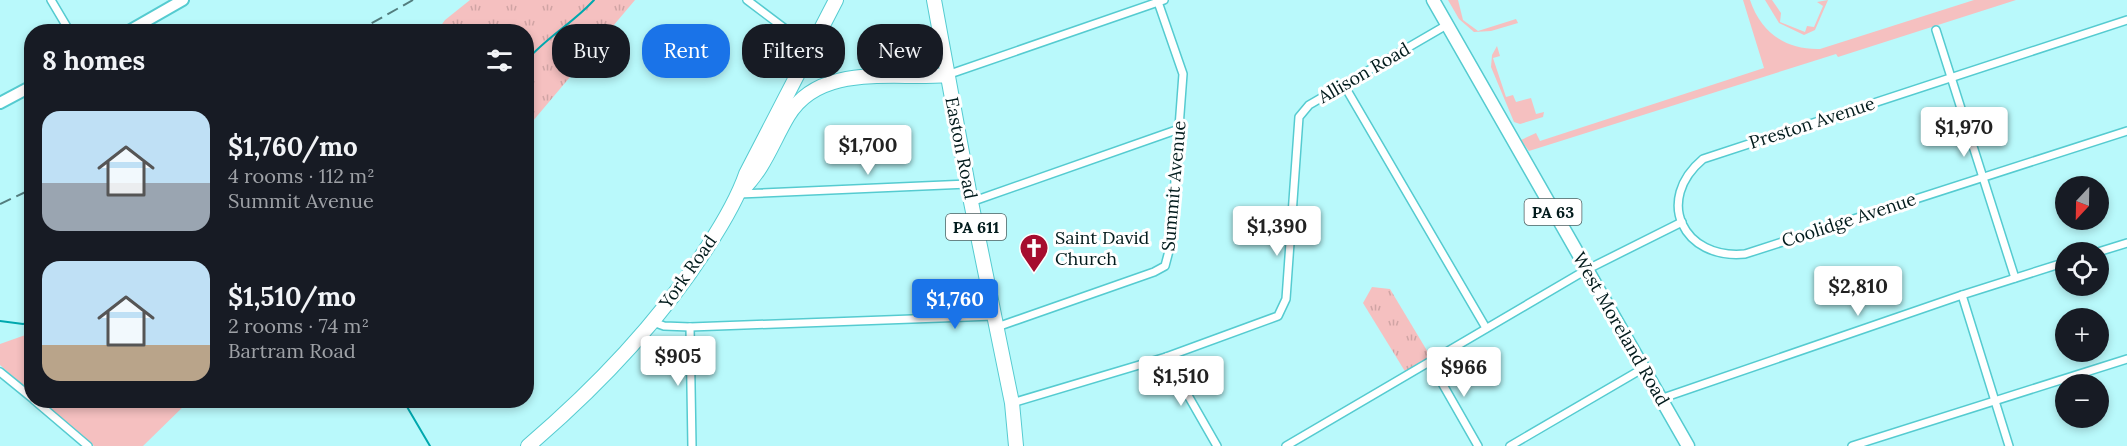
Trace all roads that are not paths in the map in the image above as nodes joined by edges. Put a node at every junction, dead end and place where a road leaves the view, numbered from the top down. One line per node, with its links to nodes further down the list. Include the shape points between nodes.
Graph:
1 (51, 0): 10 (street)
2 (183, 0): 11 (street)
3 (747, 0): 12 (street)
4 (836, 0): 13 (highway, York Road)
5 (932, 0): 16 (highway, Easton Road / PA 611)
6 (1425, 0): 14 (main road, West Moreland Road / PA 63)
7 (1433, 0): 14 (main road, West Moreland Road / PA 63)
8 (1161, 1): 16 (street); 22 (street, Summit Avenue, via 1183,74)
9 (2127, 20): 17 (street, Preston Avenue)
10 (65, 24)
11 (141, 24)
12 (778, 24)
13 (824, 24)
14 (1445, 26): 19 (street, Allison Road); 32 (main road, West Moreland Road / PA 63)
15 (1936, 30): 17 (street)
16 (947, 75): 25 (highway, Easton Road / PA 611); 26 (highway, York Road, via 845,79 820,85 790,113 756,176)
17 (1950, 77): 24 (street); 28 (street, Preston Avenue, via 1703,159 1683,182 1679,196)
18 (797, 78): 26 (highway, York Road)
19 (1344, 85): 38 (street); 39 (street, Allison Road, via 1309,105 1299,117 1284,308 1268,322)
20 (24, 90): 21 (street)
21 (0, 104)
22 (1179, 129): 27 (street); 36 (street, Summit Avenue, via 1170,248 1165,266)
23 (2127, 131): 24 (street, Coolidge Avenue)
24 (1983, 177): 28 (street, Coolidge Avenue, via 1745,254 1713,253 1700,245); 33 (street)
25 (968, 184): 26 (street); 27 (highway, Easton Road / PA 611)
26 (739, 194): 35 (highway, York Road, via 702,255)
27 (971, 202): 36 (highway, Easton Road / PA 611)
28 (1682, 222): 32 (street)
29 (2127, 243): 30 (street)
30 (2109, 249)
31 (2055, 265): 33 (street)
32 (1586, 270): 38 (street); 42 (main road, West Moreland Road / PA 63)
33 (2015, 278): 34 (street)
34 (1962, 295): 45 (street); 46 (street)
35 (653, 322): 37 (street, Summit Avenue); 50 (highway, York Road, via 596,384)
36 (995, 322): 37 (street, Summit Avenue, via 915,319); 47 (highway, Easton Road / PA 611)
37 (690, 327): 51 (street)
38 (1486, 328): 41 (street)
39 (1166, 357): 47 (street, Allison Road); 53 (street)
40 (2127, 359): 46 (street)
41 (1430, 362): 54 (street); 55 (street)
42 (1642, 369): 45 (main road, West Moreland Road / PA 63); 56 (street)
43 (0, 372): 44 (street)
44 (24, 392)
45 (1660, 399): 57 (main road, West Moreland Road / PA 63)
46 (1995, 401): 58 (street); 59 (street)
47 (1012, 403): 52 (highway, Easton Road / PA 611)
48 (44, 408): 49 (street)
49 (88, 446)
50 (528, 446)
51 (692, 446)
52 (1016, 446)
53 (1218, 446)
54 (1286, 446)
55 (1478, 446)
56 (1510, 446)
57 (1688, 446)
58 (1852, 446)
59 (2009, 446)

